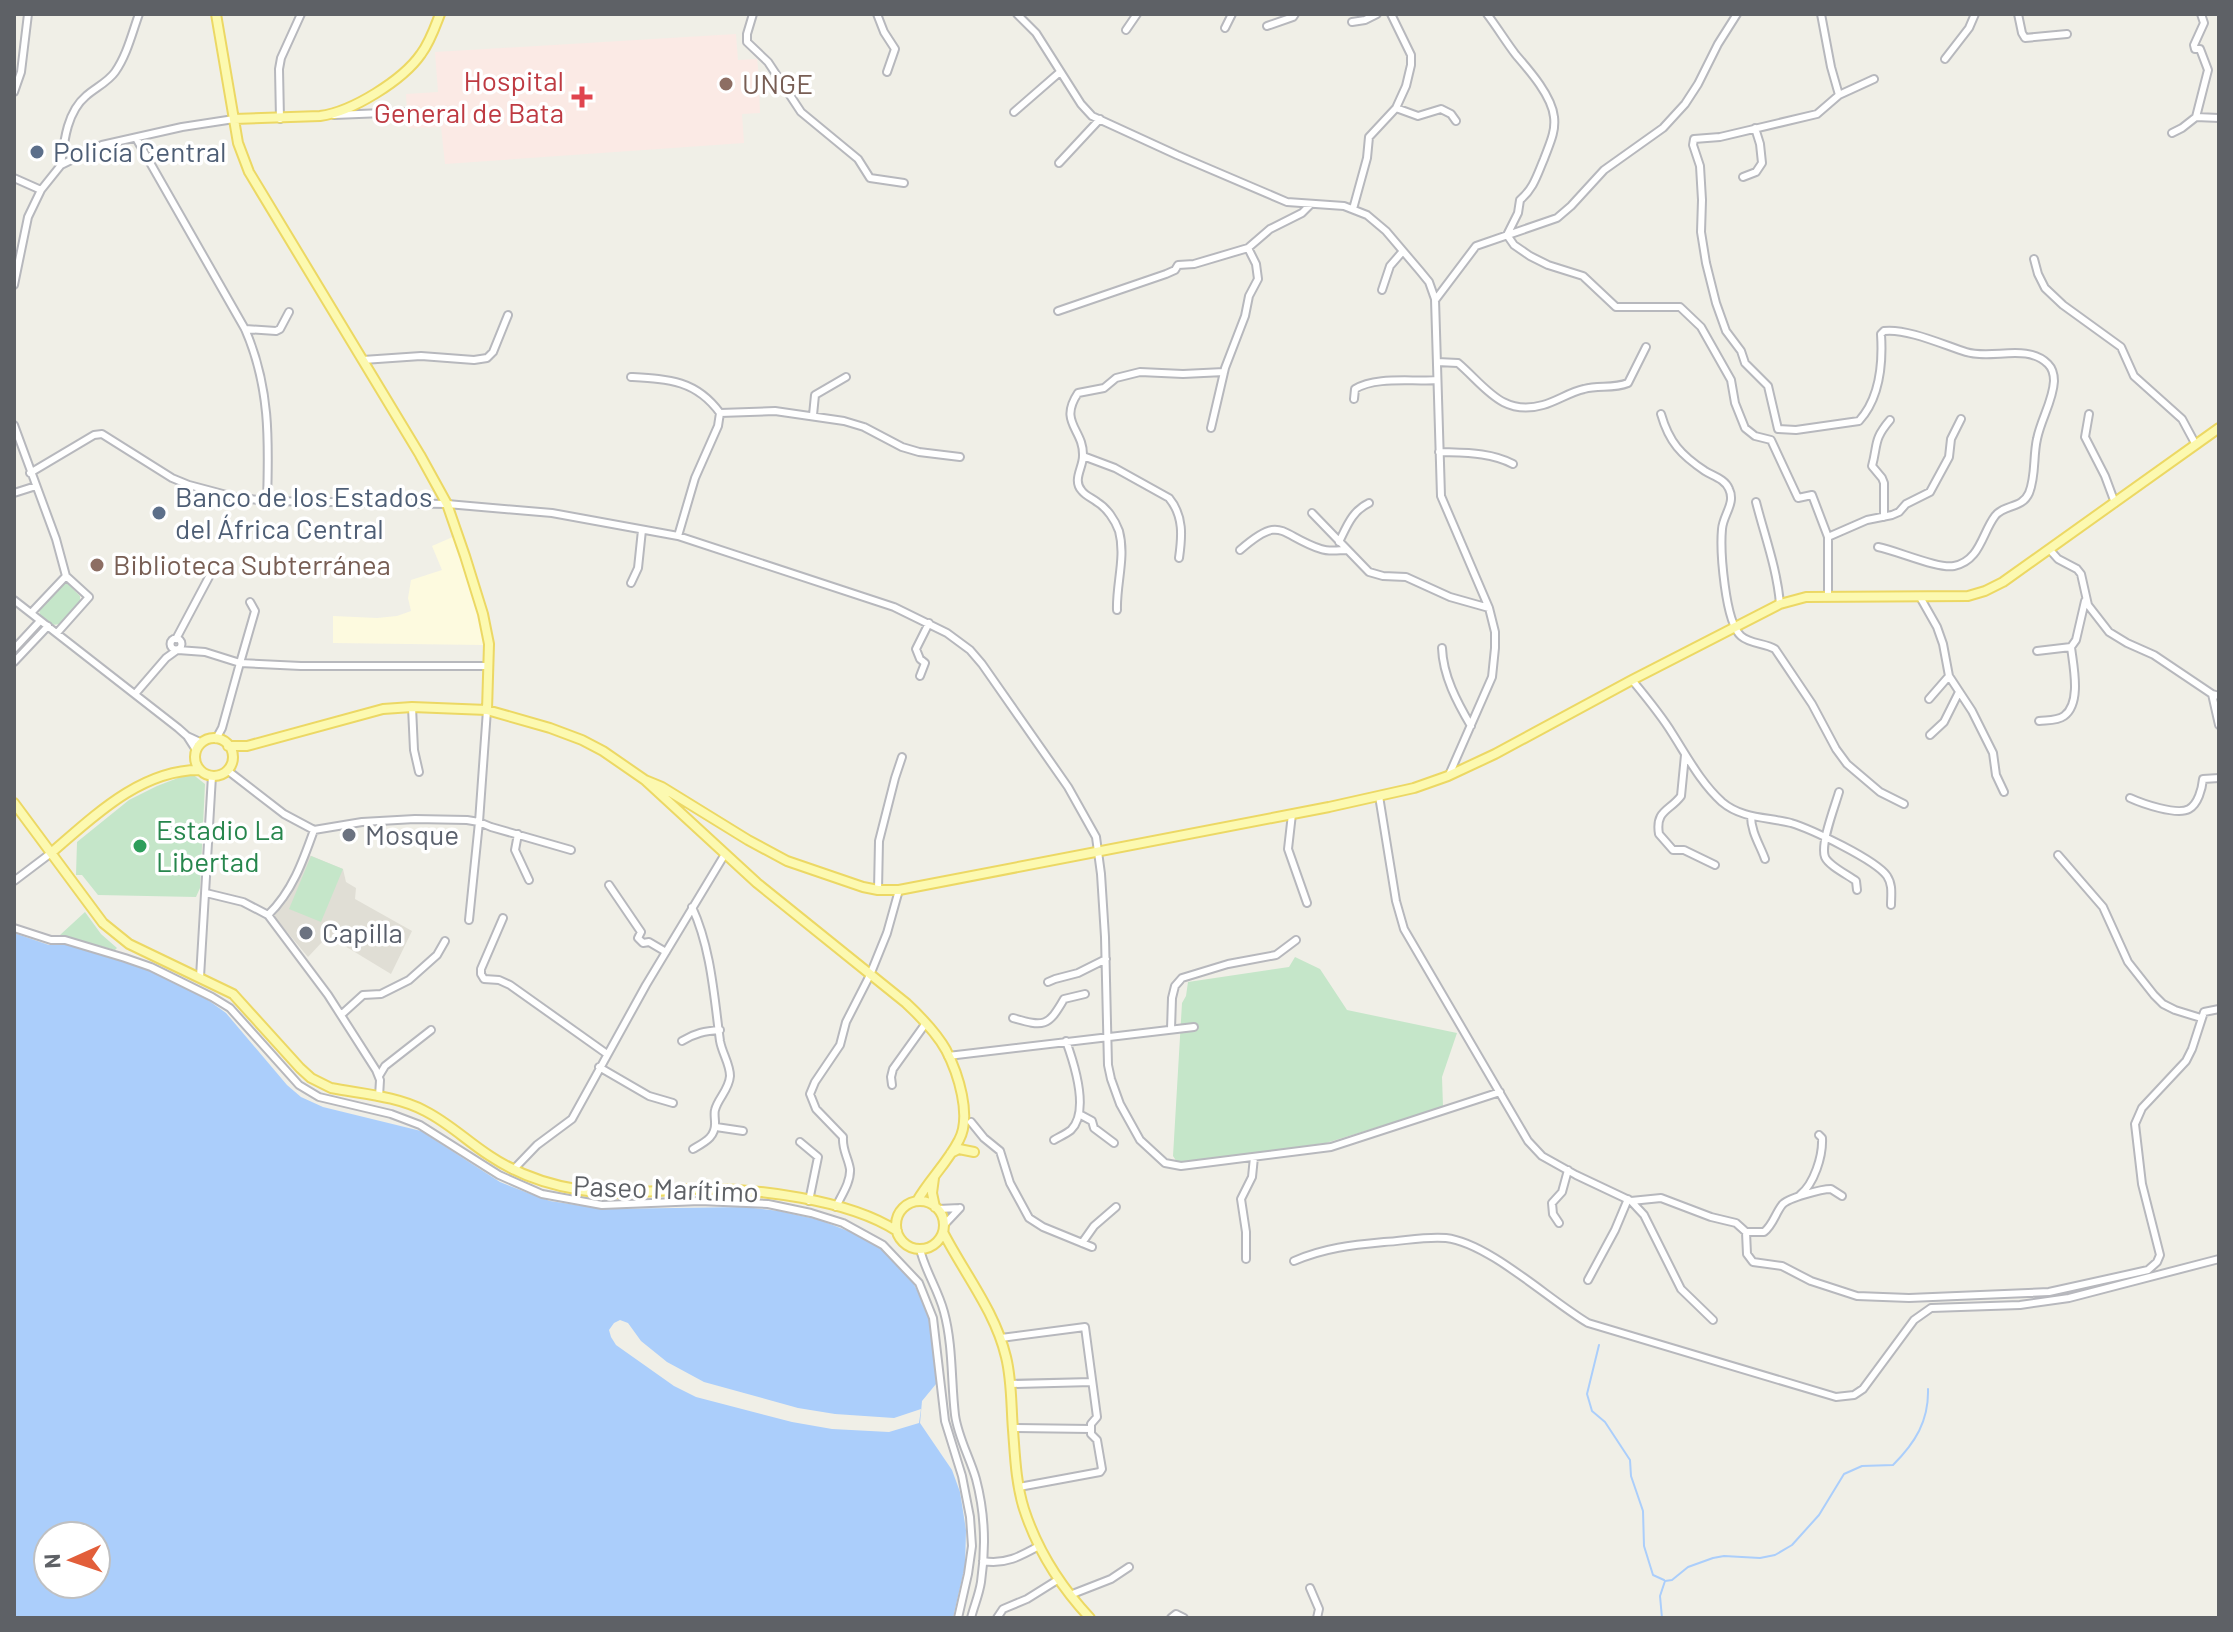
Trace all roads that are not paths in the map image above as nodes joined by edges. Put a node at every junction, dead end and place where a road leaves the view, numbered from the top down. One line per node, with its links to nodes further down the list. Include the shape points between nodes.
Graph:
1 (28, 14): 29 (street)
2 (139, 14): 45 (street, via 115,71 73,113)
3 (216, 14): 37 (main road)
4 (301, 14): 38 (street, via 281,58)
5 (440, 14): 34 (main road, via 416,61)
6 (753, 14): 48 (street, via 747,42 768,62 801,112 858,159 870,178)
7 (877, 14): 26 (street, via 895,49)
8 (1017, 14): 27 (street)
9 (1137, 14): 23 (street)
10 (1232, 14): 22 (street)
11 (1295, 14): 21 (street)
12 (1377, 14): 20 (street)
13 (1391, 14): 31 (street, via 1411,55)
14 (1487, 14): 54 (street, via 1527,66 1554,117 1536,181 1520,200)
15 (1737, 14): 54 (street, via 1698,84 1663,128 1604,170 1557,218)
16 (1821, 14): 30 (street)
17 (1975, 14): 25 (street)
18 (2018, 14): 24 (street, via 2025,38)
19 (2201, 14): 35 (street, via 2204,23 2194,45 2208,70)
20 (1352, 22)
21 (1267, 26)
22 (1225, 28)
23 (1126, 30)
24 (2067, 34)
25 (1945, 59)
26 (887, 72)
27 (1060, 72): 33 (street); 39 (street, via 1086,110)
28 (1874, 79): 30 (street)
29 (14, 92)
30 (1839, 95): 41 (street, via 1817,114)
31 (1396, 108): 40 (street, via 1418,116 1441,109); 52 (street, via 1369,137)
32 (408, 112): 34 (street)
33 (1014, 112)
34 (334, 115): 38 (main road)
35 (2196, 117): 36 (street); 42 (street)
36 (2219, 118)
37 (234, 119): 38 (main road); 43 (street); 66 (main road, via 252,179)
38 (280, 119)
39 (1100, 119): 44 (street); 51 (street, via 1266,194)
40 (1456, 121)
41 (1755, 128): 46 (street, via 1762,163); 50 (street, via 1694,139)
42 (2172, 133)
43 (136, 138): 45 (street, via 94,148); 64 (street)
44 (1059, 163)
45 (61, 165): 49 (street)
46 (1743, 177)
47 (14, 178): 49 (street)
48 (904, 183)
49 (41, 190): 58 (street, via 28,217)
50 (1702, 200): 53 (street); 82 (street, via 1701,232 1716,303 1745,363 1768,386)
51 (1310, 205): 52 (street); 55 (street)
52 (1353, 209): 56 (street, via 1377,221)
53 (1703, 210)
54 (1507, 235): 60 (street, via 1476,246); 84 (street, via 1530,256 1583,276 1616,307 1680,307 1701,327 1731,380 1745,428)
55 (1248, 248): 61 (street, via 1178,265 1166,274); 68 (street, via 1258,279)
56 (1403, 251): 59 (street, via 1390,266); 60 (street, via 1429,282)
57 (2034, 259): 83 (street, via 2045,288 2121,347 2134,376 2182,419)
58 (14, 285)
59 (1382, 290)
60 (1435, 299): 67 (street)
61 (1058, 311)
62 (289, 312): 64 (street, via 276,331)
63 (508, 315): 66 (street, via 487,358)
64 (245, 329): 92 (street, via 269,422)
65 (1646, 347): 67 (street, via 1628,383 1581,389 1524,409 1488,393 1458,363)
66 (363, 360): 96 (main road)
67 (1437, 362): 71 (street)
68 (1224, 372): 80 (street); 86 (street, via 1140,372 1078,393 1071,403 1071,420)
69 (631, 377): 73 (street, via 682,383)
70 (846, 377): 76 (street, via 815,395)
71 (1437, 380): 72 (street, via 1372,383 1355,389); 85 (street)
72 (1354, 399)
73 (720, 413): 76 (street); 100 (street)
74 (1661, 414): 123 (street, via 1671,442 1731,492 1721,559)
75 (2089, 414): 95 (street, via 2085,437)
76 (813, 415): 87 (street, via 864,427 910,450)
77 (1961, 419): 98 (street, via 1933,489)
78 (1890, 420): 98 (street, via 1877,436 1872,466 1884,483)
79 (14, 425): 89 (street)
80 (1211, 428)
81 (2219, 428): 83 (main road)
82 (1782, 430): 84 (street); 103 (street, via 1859,421 1881,374 1884,331 1968,353 2034,355 2052,368 2053,388 2036,441 2028,494 2019,505 1995,515 1978,550 1957,565 1939,566)
83 (2196, 445): 95 (main road)
84 (1775, 446): 101 (street, via 1798,498 1812,495)
85 (1439, 452): 88 (street, via 1491,455); 117 (street, via 1445,506)
86 (1083, 456): 107 (street, via 1169,498 1180,521); 118 (street, via 1078,485 1104,507 1118,528 1122,556)
87 (960, 457)
88 (1513, 464)
89 (30, 473): 90 (street); 92 (street, via 99,433 189,485)
90 (36, 486): 91 (street); 109 (street)
91 (14, 493)
92 (267, 501): 96 (street)
93 (1756, 502): 116 (street)
94 (1369, 503): 102 (street, via 1351,517)
95 (2115, 503): 106 (main road)
96 (447, 504): 99 (street, via 552,513); 132 (main road, via 483,614)
97 (1312, 513): 102 (street)
98 (1884, 517): 101 (street)
99 (642, 530): 100 (street); 110 (street)
100 (678, 536): 121 (street)
101 (1828, 537): 111 (street)
102 (1339, 542): 105 (street)
103 (1878, 547)
104 (1240, 550): 105 (street, via 1271,529 1287,531 1321,549)
105 (1347, 550): 117 (street, via 1376,575 1406,577)
106 (2050, 550): 112 (main road, via 1985,591); 113 (street, via 2081,574)
107 (1179, 558)
108 (210, 575): 125 (street)
109 (66, 576): 119 (street); 124 (street, via 89,597)
110 (631, 583)
111 (1828, 596): 112 (main road); 116 (main road)
112 (1920, 597): 134 (street, via 1937,627)
113 (2086, 597): 126 (street); 138 (street, via 2109,632)
114 (14, 600): 119 (street)
115 (250, 602): 131 (street, via 255,611)
116 (1780, 604): 123 (main road)
117 (1489, 608): 144 (street, via 1494,664)
118 (1117, 610)
119 (31, 613): 120 (street)
120 (40, 621): 122 (street); 128 (street)
121 (929, 623): 133 (street, via 916,649 925,663); 177 (street, via 982,664 1086,815)
122 (48, 626): 124 (street); 130 (street)
123 (1734, 627): 135 (main road); 167 (street, via 1745,639 1775,649 1847,764)
124 (57, 633): 137 (street)
125 (177, 645): 131 (street); 137 (street)
126 (2071, 647): 129 (street); 142 (street, via 2076,681 2071,707 2058,719)
127 (1442, 648): 144 (street, via 1447,679)
128 (14, 649)
129 (2037, 651)
130 (14, 662)
131 (240, 663): 132 (street); 146 (street)
132 (489, 666): 141 (main road)
133 (920, 676)
134 (1949, 676): 136 (street); 139 (street)
135 (1632, 680): 149 (street); 157 (main road)
136 (1959, 692): 145 (street, via 1944,722); 163 (street, via 1993,753)
137 (135, 694): 148 (street)
138 (2215, 695): 143 (street)
139 (1929, 699)
140 (412, 707): 141 (main road); 147 (main road, via 383,709); 155 (street)
141 (487, 710): 160 (main road, via 582,740); 170 (street)
142 (2039, 721)
143 (2219, 725)
144 (1471, 726): 157 (street)
145 (1930, 735)
146 (222, 742): 147 (main road); 148 (main road, via 209,739); 151 (main road)
147 (247, 746): 151 (main road)
148 (198, 750): 152 (main road); 153 (main road)
149 (1685, 755): 169 (street, via 1724,804); 182 (street, via 1681,796 1663,811 1659,834 1673,850)
150 (902, 757): 161 (street)
151 (232, 759): 154 (main road)
152 (180, 770): 153 (main road); 178 (main road, via 117,799)
153 (199, 770): 156 (main road)
154 (227, 770): 156 (main road); 172 (street)
155 (419, 772)
156 (212, 776): 189 (street)
157 (1448, 776): 164 (main road)
158 (884, 778): 161 (street)
159 (2219, 778): 165 (street, via 2203,779 2202,791 2185,810)
160 (645, 780): 171 (main road); 175 (main road)
161 (894, 781): 186 (street, via 879,841)
162 (1839, 792): 174 (street)
163 (2004, 792)
164 (1379, 796): 168 (main road); 224 (street, via 1404,929)
165 (2130, 798)
166 (14, 803): 178 (main road, Paseo Marítimo)
167 (1904, 804)
168 (1292, 814): 177 (main road); 190 (street, via 1288,849)
169 (1751, 816): 174 (street, via 1793,824); 181 (street)
170 (479, 822): 172 (street, via 415,819); 173 (street); 195 (street)
171 (727, 827): 175 (main road); 186 (main road, via 787,861)
172 (314, 830): 193 (street, via 295,879)
173 (518, 834): 176 (street); 183 (street, via 515,850)
174 (1826, 838): 188 (street, via 1825,858 1856,881); 191 (street, via 1881,869 1891,886)
175 (715, 844): 179 (main road)
176 (571, 850)
177 (1099, 851): 187 (main road); 200 (street)
178 (51, 853): 184 (street); 202 (main road, Paseo Marítimo, via 114,933)
179 (725, 854): 192 (street); 201 (main road)
180 (2058, 855): 208 (street, via 2103,907 2141,980 2163,1004)
181 (1765, 859)
182 (1715, 865)
183 (529, 880)
184 (14, 881)
185 (609, 885): 199 (street, via 641,932 638,938)
186 (878, 890): 187 (main road)
187 (899, 890): 201 (street)
188 (1857, 890)
189 (206, 893): 193 (street); 202 (street)
190 (1307, 903)
191 (1891, 905)
192 (692, 907): 199 (street); 214 (street)
193 (268, 915): 206 (street)
194 (503, 918): 219 (street, via 481,969 484,979 510,985)
195 (469, 920)
196 (14, 928): 278 (street, via 151,967 212,997 230,1008 299,1085 319,1097 420,1125 499,1175 542,1194 602,1205 768,1204 843,1223 883,1245 919,1283 933,1318 945,1421 970,1517 972,1546)
197 (1296, 940): 212 (street, via 1276,955 1182,978 1172,998)
198 (445, 941): 206 (street, via 409,980 381,994 363,995)
199 (666, 952): 219 (street)
200 (1106, 959): 203 (street); 215 (street)
201 (870, 975): 209 (main road); 247 (street, via 837,1052 810,1094 816,1109 843,1137 850,1174)
202 (200, 977): 225 (main road, Paseo Marítimo, via 233,994 311,1078 331,1088)
203 (1048, 982)
204 (1085, 994): 210 (street, via 1064,999 1054,1017)
205 (2219, 1009): 208 (street, via 2206,1010)
206 (341, 1015): 222 (street)
207 (1013, 1018): 210 (street)
208 (2201, 1018): 255 (street, via 2186,1061 2142,1108 2135,1124 2142,1184 2160,1255 2148,1270 2049,1292 1863,1297 1782,1266 1753,1262 1747,1254)
209 (926, 1023): 220 (main road); 223 (street, via 893,1069)
210 (1039, 1024): 218 (street)
211 (1194, 1027): 212 (street)
212 (1171, 1029): 215 (street)
213 (431, 1030): 222 (street)
214 (720, 1030): 216 (street); 229 (street, via 730,1076 715,1109)
215 (1107, 1037): 217 (street); 238 (street, via 1108,1065 1120,1104 1140,1140 1165,1163 1181,1166)
216 (682, 1041)
217 (1066, 1041): 218 (street); 227 (street, via 1077,1076)
218 (1041, 1044): 220 (street)
219 (607, 1054): 221 (street)
220 (948, 1056): 237 (main road, via 964,1101 961,1136)
221 (599, 1067): 226 (street, via 649,1096); 239 (street, via 572,1119)
222 (379, 1076): 225 (street)
223 (892, 1085)
224 (1500, 1092): 238 (street, via 1331,1147); 240 (street, via 1536,1151)
225 (379, 1097): 239 (main road, Paseo Marítimo, via 424,1110)
226 (673, 1103)
227 (1079, 1114): 232 (street, via 1073,1128); 234 (street)
228 (971, 1122): 256 (street, via 1000,1151 1029,1218)
229 (716, 1127): 230 (street); 235 (street, via 708,1141)
230 (743, 1131)
231 (1819, 1135): 243 (street, via 1822,1148 1814,1173)
232 (1054, 1140)
233 (800, 1142): 245 (street, via 818,1157)
234 (1114, 1143)
235 (693, 1149)
236 (974, 1152): 237 (main road, via 959,1149)
237 (950, 1154): 241 (main road)
238 (1254, 1157): 260 (street, via 1252,1177 1241,1199)
239 (513, 1170): 245 (main road, Paseo Marítimo, via 580,1190 765,1192)
240 (1568, 1170): 244 (street); 252 (street, via 1562,1192 1552,1203)
241 (935, 1174): 246 (main road); 249 (main road)
242 (1842, 1196): 243 (street, via 1822,1189)
243 (1797, 1198): 255 (street, via 1785,1201 1768,1230)
244 (1629, 1200): 255 (street, via 1661,1198 1736,1223); 264 (street); 265 (street, via 1644,1215 1681,1289)
245 (809, 1201): 247 (main road, Paseo Marítimo)
246 (917, 1201): 249 (main road); 250 (main road)
247 (836, 1207): 251 (main road, Paseo Marítimo)
248 (1116, 1207): 256 (street)
249 (936, 1208): 253 (main road); 253 (street, via 960,1208)
250 (898, 1214): 251 (main road, Paseo Marítimo); 254 (main road)
251 (865, 1216): 254 (main road, Paseo Marítimo)
252 (1559, 1223)
253 (943, 1228): 257 (main road); 263 (main road)
254 (897, 1231): 259 (main road, via 904,1243)
255 (1746, 1232)
256 (1082, 1243): 258 (street)
257 (933, 1245): 259 (main road); 263 (main road)
258 (1092, 1247)
259 (920, 1249): 273 (street, via 946,1319 955,1418 984,1525)
260 (1246, 1259)
261 (2219, 1259): 262 (street, via 2069,1298 1931,1308 1914,1320 1863,1389 1836,1397 1588,1323 1514,1271 1456,1240 1344,1246)
262 (1294, 1261)
263 (961, 1264): 266 (main road)
264 (1588, 1280)
265 (1713, 1320)
266 (1001, 1338): 267 (street, via 1083,1326); 268 (main road)
267 (1092, 1382): 268 (street); 270 (street, via 1097,1417)
268 (1011, 1384): 269 (main road)
269 (1013, 1428): 270 (street); 271 (main road)
270 (1091, 1429): 271 (street, via 1100,1472)
271 (1019, 1487): 272 (main road)
272 (1039, 1546): 273 (street, via 1006,1561); 275 (main road)
273 (983, 1561): 279 (street)
274 (1129, 1567): 277 (street)
275 (1059, 1579): 277 (main road); 280 (street, via 1003,1609)
276 (1310, 1588): 284 (street)
277 (1070, 1595): 281 (main road)
278 (958, 1618)
279 (971, 1618)
280 (997, 1618)
281 (1090, 1618)
282 (1171, 1618): 283 (street)
283 (1184, 1618)
284 (1317, 1618)

